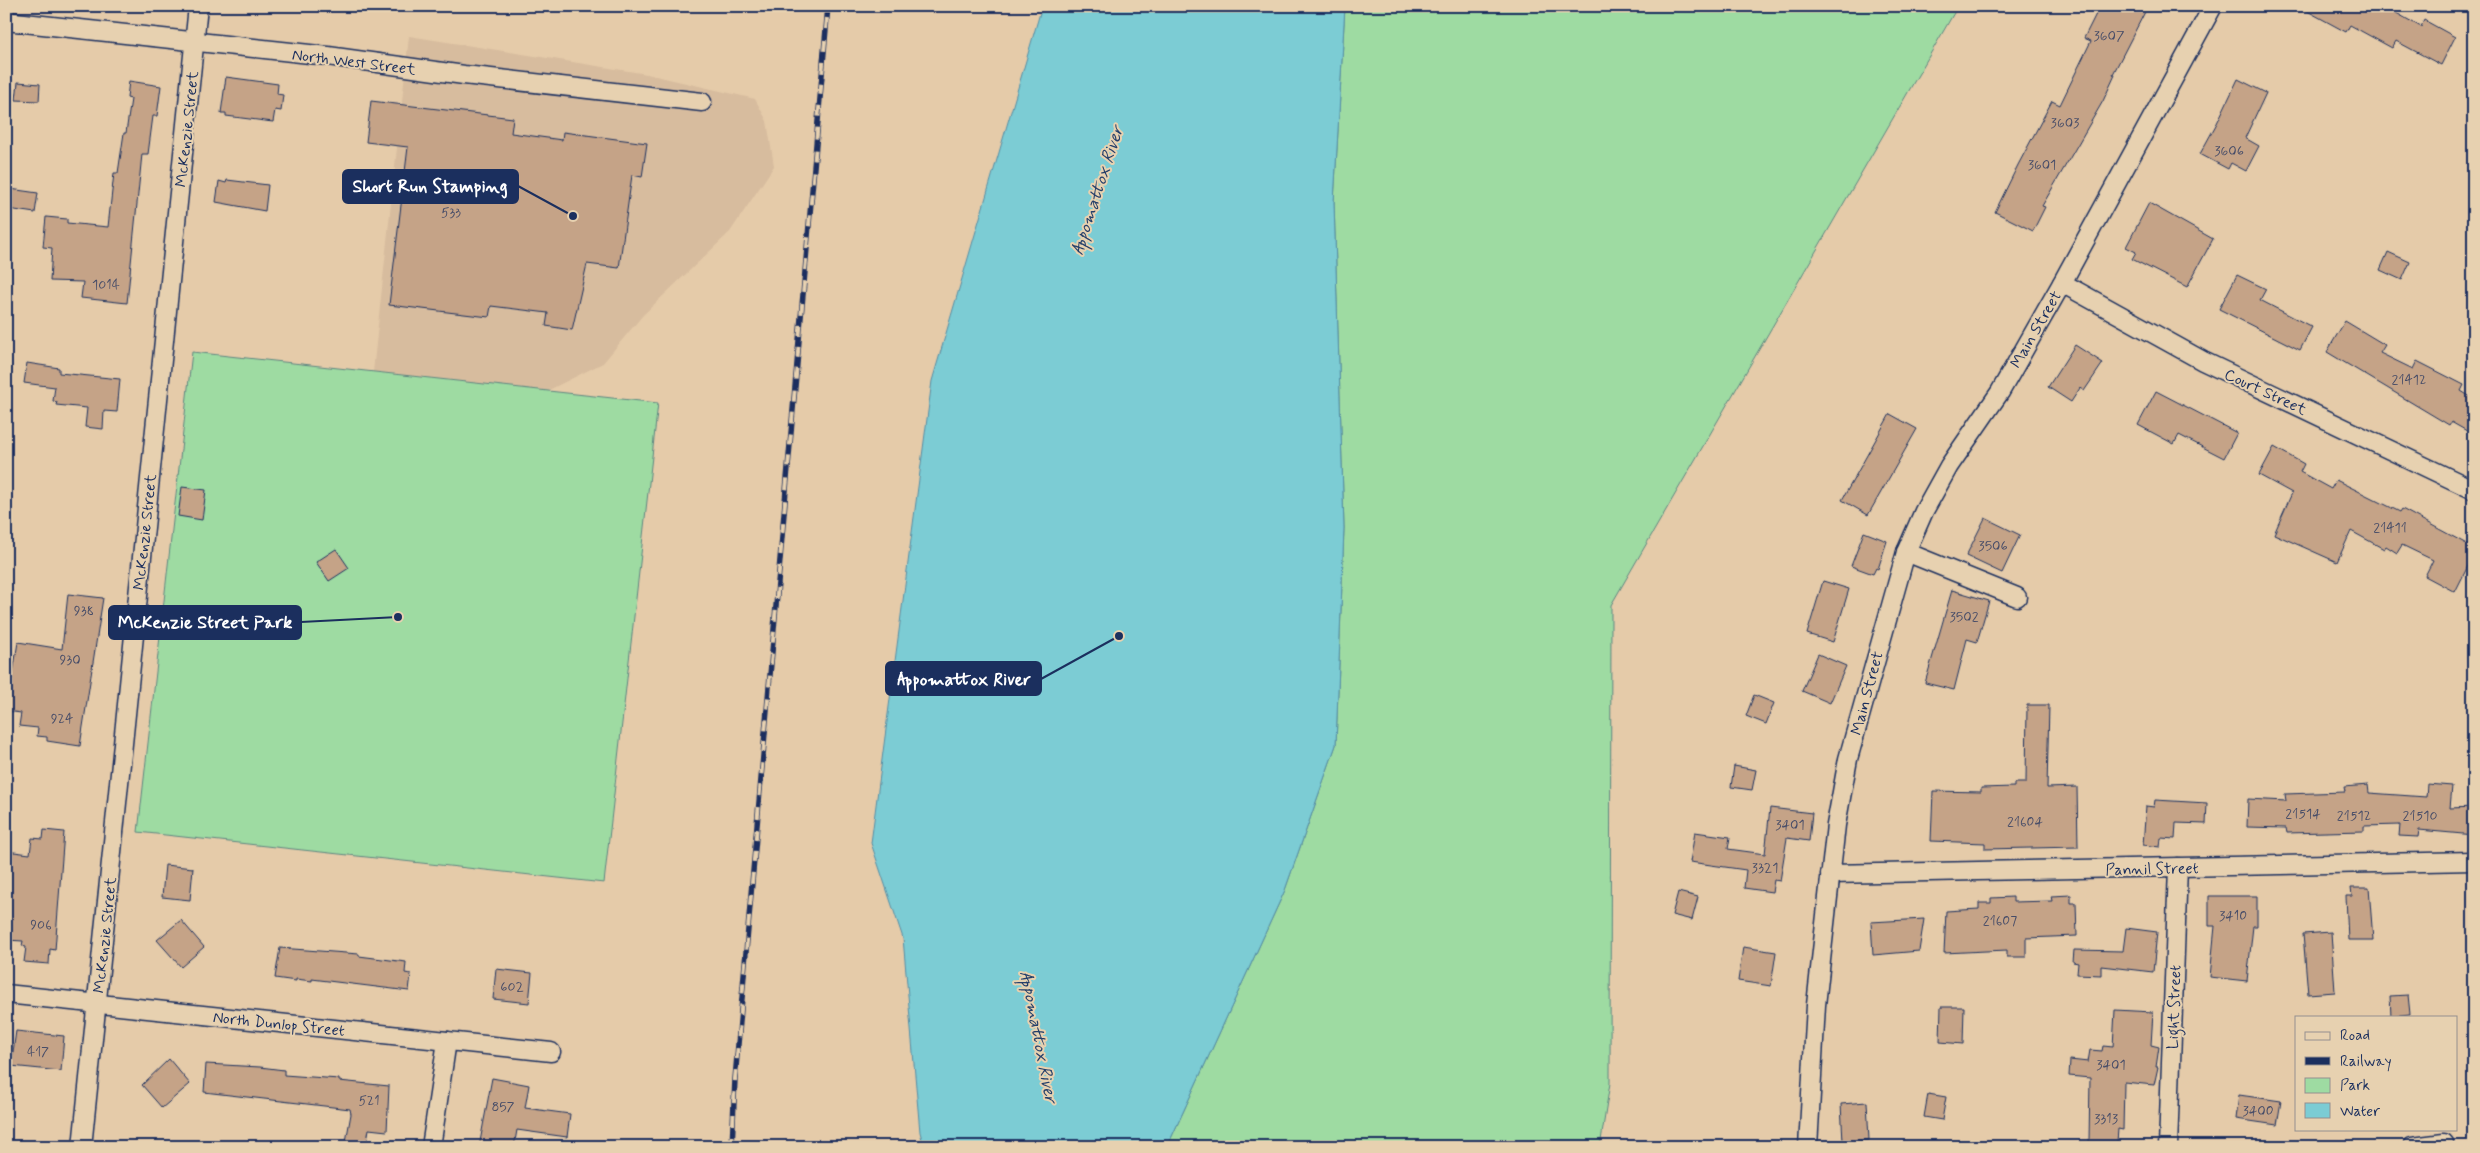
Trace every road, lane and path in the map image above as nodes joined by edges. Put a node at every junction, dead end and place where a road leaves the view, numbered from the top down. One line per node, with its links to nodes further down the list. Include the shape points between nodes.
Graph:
1 (198, 6): 4 (street, McKenzie Street)
2 (2213, 6): 6 (street, Main Street)
3 (6, 21): 4 (street, North West Street)
4 (194, 42): 5 (street, North West Street); 14 (street, McKenzie Street)
5 (702, 102)
6 (2062, 283): 7 (street, Court Street, via 2202,361); 8 (street, Main Street, via 2000,392 1949,466)
7 (2474, 490)
8 (1906, 552): 9 (street); 12 (street, Main Street, via 1848,759)
9 (2017, 597)
10 (2474, 861): 11 (street, Pannil Street)
11 (2178, 867): 12 (street, Pannil Street); 21 (street, Light Street)
12 (1830, 874): 20 (street, Main Street, via 1816,1005)
13 (6, 994): 14 (street, North Dunlop Street)
14 (97, 1004): 15 (street, North Dunlop Street); 18 (street, McKenzie Street)
15 (447, 1041): 16 (street, North Dunlop Street); 19 (street)
16 (552, 1052)
17 (2444, 1143): 22 (street)
18 (82, 1147)
19 (431, 1147)
20 (1808, 1147)
21 (2168, 1147)
22 (2412, 1147)

